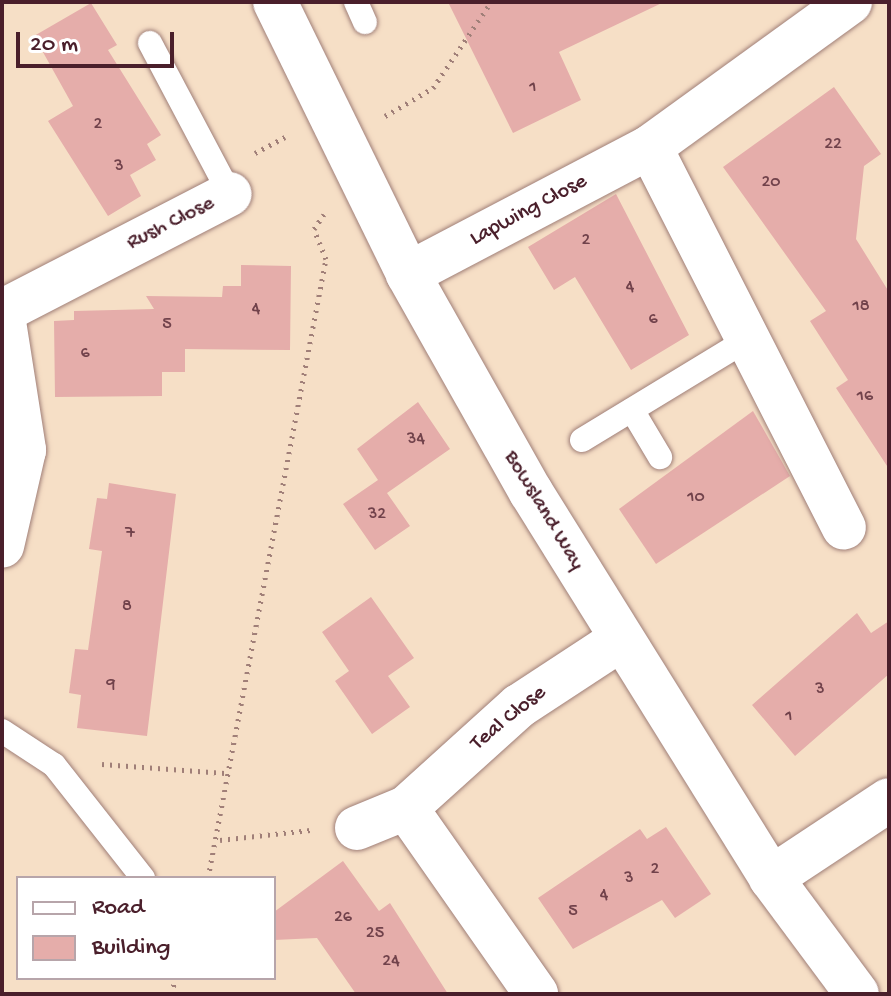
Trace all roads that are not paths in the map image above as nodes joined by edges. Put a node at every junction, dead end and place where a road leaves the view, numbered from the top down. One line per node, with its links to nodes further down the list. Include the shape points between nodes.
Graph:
1 (275, 2): 6 (street, Bowsland Way)
2 (850, 2): 4 (street, Lapwing Close)
3 (150, 43): 5 (lane, Rush Close)
4 (650, 147): 6 (street, Lapwing Close); 8 (street)
5 (224, 183): 7 (street, Rush Close)
6 (408, 274): 14 (street, Bowsland Way)
7 (2, 310): 13 (street, Rush Close, via 24,450)
8 (748, 339): 9 (lane); 12 (street)
9 (632, 410): 10 (lane); 11 (lane)
10 (582, 440)
11 (660, 457)
12 (844, 527)
13 (2, 546)
14 (620, 640): 17 (street, Teal Close, via 519,706); 20 (street, Bowsland Way)
15 (2, 731): 19 (lane, via 54,765)
16 (889, 800): 20 (street)
17 (406, 808): 18 (street, Teal Close); 21 (street)
18 (357, 828)
19 (141, 876)
20 (771, 878): 22 (street, Bowsland Way)
21 (536, 994)
22 (857, 994)

